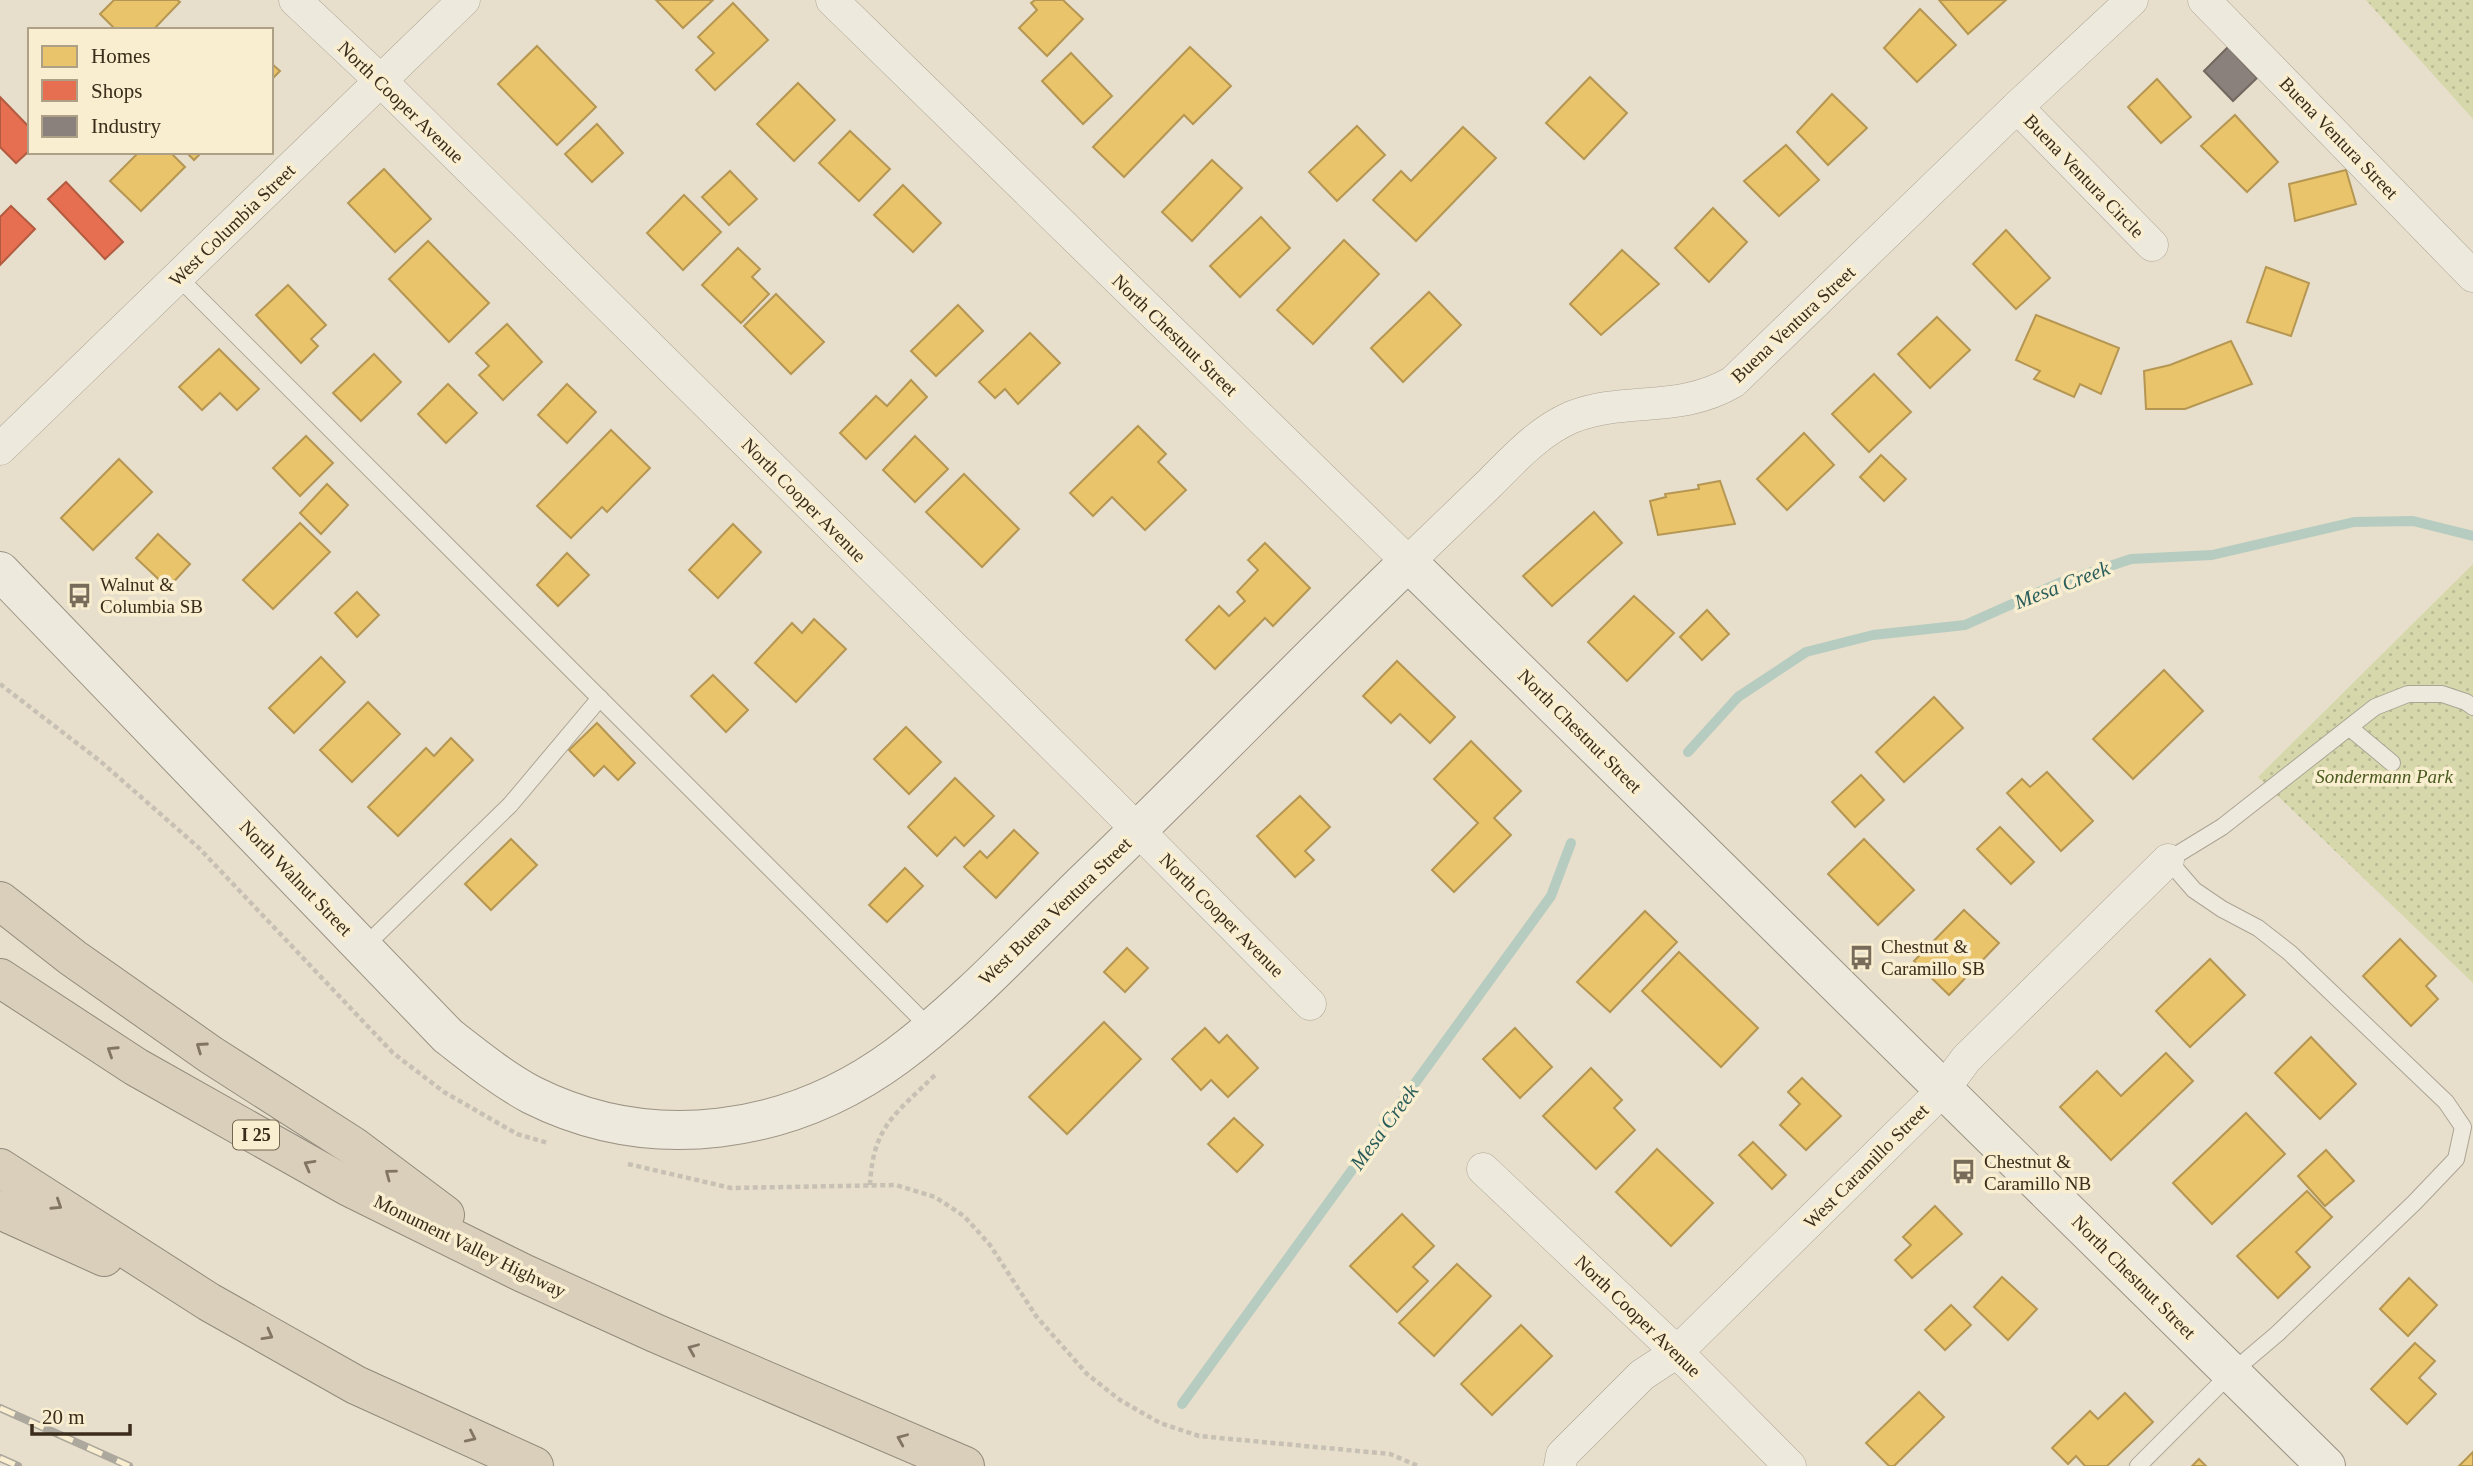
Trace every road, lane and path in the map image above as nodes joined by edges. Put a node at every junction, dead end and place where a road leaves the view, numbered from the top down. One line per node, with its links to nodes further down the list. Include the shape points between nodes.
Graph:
1 (295, 0): 6 (street, North Cooper Avenue)
2 (464, 0): 6 (street, West Columbia Street)
3 (832, 0): 12 (street, North Chestnut Street)
4 (2132, 0): 7 (street, Buena Ventura Street)
5 (2204, 0): 9 (street, Buena Ventura Street)
6 (380, 81): 10 (street, West Columbia Street); 18 (street, North Cooper Avenue)
7 (2017, 107): 8 (street, Buena Ventura Circle); 12 (street, Buena Ventura Street, via 1733,382 1705,396 1669,404 1600,409 1555,426 1529,445)
8 (2152, 245)
9 (2473, 276)
10 (178, 277): 11 (street, West Columbia Street); 14 (lane)
11 (0, 449)
12 (1408, 562): 18 (main road, West Buena Ventura Street); 26 (main road, North Chestnut Street)
13 (0, 571): 21 (main road, North Walnut Street)
14 (600, 698): 21 (lane, via 510,805); 24 (lane)
15 (2473, 707): 16 (lane, via 2442,694 2408,694 2375,707)
16 (2350, 728): 17 (lane); 19 (lane, via 2222,827)
17 (2392, 763)
18 (1138, 831): 23 (street, North Cooper Avenue); 24 (main road, West Buena Ventura Street)
19 (2168, 860): 26 (street, West Caramillo Street, via 1966,1059); 35 (lane, via 2194,890 2290,953 2446,1102 2463,1127 2456,1159 2448,1168)
20 (0, 901): 32 (highway, one-way to 20, via 353,1146 168,1025)
21 (363, 948): 27 (main road, North Walnut Street, via 449,1036 492,1070 533,1095 570,1110)
22 (0, 978): 32 (highway, Monument Valley Highway / I 25, one-way to 22, via 349,1187 147,1073)
23 (1310, 1004)
24 (930, 1028): 27 (main road, West Buena Ventura Street, via 896,1057 847,1087 794,1111 739,1126 685,1130)
25 (942, 1068): 30 (path, via 885,1125 872,1159)
26 (1944, 1089): 34 (street, West Caramillo Street); 35 (main road, North Chestnut Street)
27 (631, 1126)
28 (0, 1168): 33 (highway, one-way to 33)
29 (1483, 1169): 34 (street, North Cooper Avenue)
30 (870, 1185)
31 (0, 1210): 33 (highway)
32 (523, 1273): 37 (highway, Monument Valley Highway / I 25, one-way to 32)
33 (209, 1301): 36 (highway, one-way to 36, via 356,1385)
34 (1677, 1352): 38 (street, West Caramillo Street, via 1642,1375 1562,1455); 39 (street, North Cooper Avenue)
35 (2231, 1373): 40 (lane); 41 (main road, North Chestnut Street)
36 (534, 1466)
37 (964, 1466)
38 (1560, 1466)
39 (1790, 1466)
40 (2138, 1466)
41 (2326, 1466)

